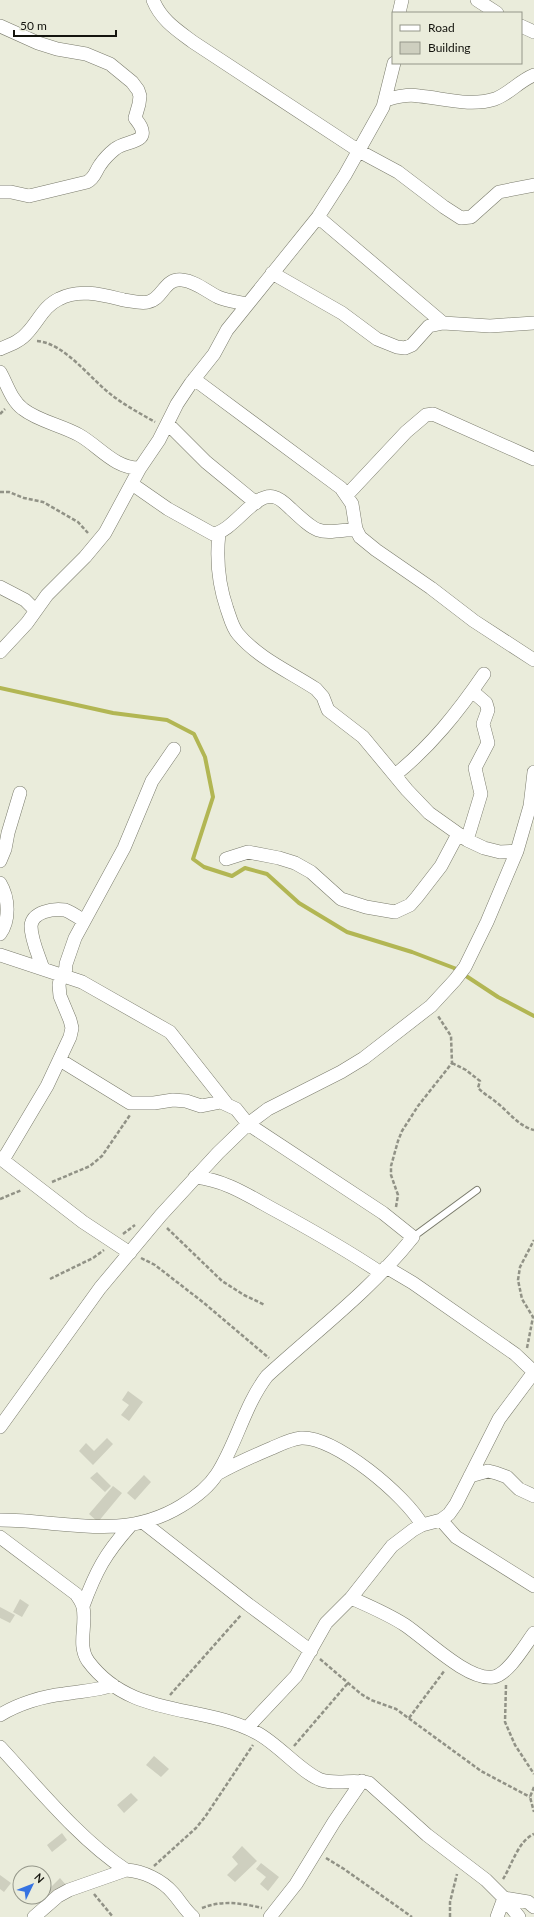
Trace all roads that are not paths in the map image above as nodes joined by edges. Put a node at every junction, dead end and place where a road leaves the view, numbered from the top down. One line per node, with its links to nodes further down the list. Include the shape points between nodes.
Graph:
1 (153, 0): 12 (street, via 157,11 168,23 193,42)
2 (402, 0): 4 (street)
3 (477, 0): 5 (street)
4 (399, 12)
5 (495, 12)
6 (0, 26): 14 (street, via 57,49 86,54 110,64 138,90 140,96 135,118 142,129 142,135 138,140 126,143 112,152 87,182 29,196)
7 (522, 26): 8 (street)
8 (534, 32)
9 (394, 64): 11 (street)
10 (534, 75): 11 (street, via 495,99 449,101 418,95)
11 (385, 100): 12 (street)
12 (359, 151): 13 (street, via 398,172 461,218 471,217 499,192); 15 (street)
13 (534, 185)
14 (0, 192)
15 (318, 217): 16 (street); 18 (street)
16 (272, 273): 17 (street); 18 (street, via 336,309 377,339 397,347 405,348 429,326)
17 (247, 304): 20 (street, via 225,299 182,280 167,285 155,300 147,302 73,294 59,298 47,306 21,339); 22 (street)
18 (443, 323): 19 (street, via 490,326)
19 (534, 323)
20 (0, 349)
21 (0, 372): 25 (street, via 23,410 80,435 122,465)
22 (194, 379): 23 (street, via 177,404); 27 (street)
23 (167, 426): 25 (street); 28 (street)
24 (534, 459): 27 (street, via 433,414 426,416 406,432)
25 (140, 468): 26 (street)
26 (132, 484): 30 (street, via 207,532); 32 (street, via 97,542)
27 (347, 495): 29 (street, via 352,504)
28 (256, 503): 29 (street, via 264,498 274,497 314,529 326,533); 30 (street)
29 (356, 529): 34 (street, via 360,537 376,550)
30 (219, 533): 39 (street, via 217,563 220,589 237,633 260,654 316,689 323,697 328,710 363,737)
31 (0, 587): 32 (street, via 25,600)
32 (35, 610): 33 (street, via 27,623)
33 (2, 643)
34 (534, 660)
35 (484, 674): 36 (street)
36 (472, 691): 39 (street, via 429,745); 42 (street, via 486,703 488,710 483,724 488,743 475,768 481,794)
37 (174, 749): 47 (street, via 152,781 124,848)
38 (534, 772): 41 (street)
39 (395, 775): 42 (street, via 429,813)
40 (20, 792): 45 (street, via 6,849)
41 (532, 806): 43 (street)
42 (463, 837): 43 (street, via 484,848 500,852); 44 (street, via 410,905 395,912 341,899 311,872 295,863 248,852)
43 (517, 851): 54 (street, via 465,967 431,1006 364,1058 268,1109)
44 (226, 859)
45 (0, 861)
46 (0, 883): 48 (street, via 8,912)
47 (84, 921): 50 (street, via 65,910 46,911 35,918 31,928); 51 (street)
48 (0, 934)
49 (0, 955): 50 (street)
50 (43, 969): 51 (street)
51 (63, 975): 52 (street, via 59,985 60,996 72,1028); 53 (street, via 104,994 170,1032)
52 (60, 1060): 53 (street, via 130,1103 172,1100 201,1106 214,1102); 55 (street, via 47,1086)
53 (226, 1103): 54 (street, via 236,1109)
54 (248, 1124): 56 (street); 58 (street, via 382,1213)
55 (1, 1159): 59 (street, via 83,1222)
56 (195, 1177): 59 (street); 60 (street, via 210,1178 233,1187)
57 (477, 1190): 58 (lane)
58 (413, 1237): 60 (street)
59 (130, 1252): 62 (street, via 100,1288)
60 (384, 1270): 61 (street, via 437,1300 515,1354); 63 (street, via 341,1312 267,1376 255,1391)
61 (531, 1369): 64 (street, via 499,1419)
62 (0, 1427)
63 (217, 1474): 68 (street, via 194,1498 169,1513); 69 (street, via 242,1459 291,1440 312,1439 329,1444 359,1463 412,1510)
64 (470, 1476): 65 (street, via 488,1471 496,1473 508,1477 519,1489); 67 (street, via 456,1504)
65 (534, 1496)
66 (0, 1520): 70 (street, via 105,1527)
67 (441, 1520): 69 (street); 72 (street, via 456,1536)
68 (144, 1523): 70 (street); 76 (street)
69 (422, 1525): 73 (street, via 392,1546)
70 (130, 1526): 74 (street, via 106,1555 96,1572)
71 (0, 1537): 74 (street, via 76,1594)
72 (534, 1586)
73 (351, 1598): 75 (street, via 404,1624 453,1662 469,1672 484,1677 494,1677 507,1668); 76 (street, via 326,1623)
74 (83, 1606): 77 (street, via 85,1654 95,1669)
75 (534, 1633)
76 (311, 1651): 79 (street, via 296,1676)
77 (113, 1685): 78 (street, via 91,1692 45,1698); 79 (street, via 161,1707 227,1722)
78 (0, 1715)
79 (252, 1731): 81 (street, via 319,1779 331,1782)
80 (0, 1747): 82 (street, via 105,1856)
81 (362, 1782): 83 (street, via 377,1789 427,1835); 86 (street)
82 (126, 1870): 85 (street, via 146,1874 172,1891); 87 (street, via 58,1896)
83 (500, 1893): 84 (street, via 528,1902); 88 (street); 89 (street)
84 (534, 1907)
85 (191, 1915)
86 (273, 1915)
87 (34, 1917)
88 (497, 1917)
89 (518, 1917)

